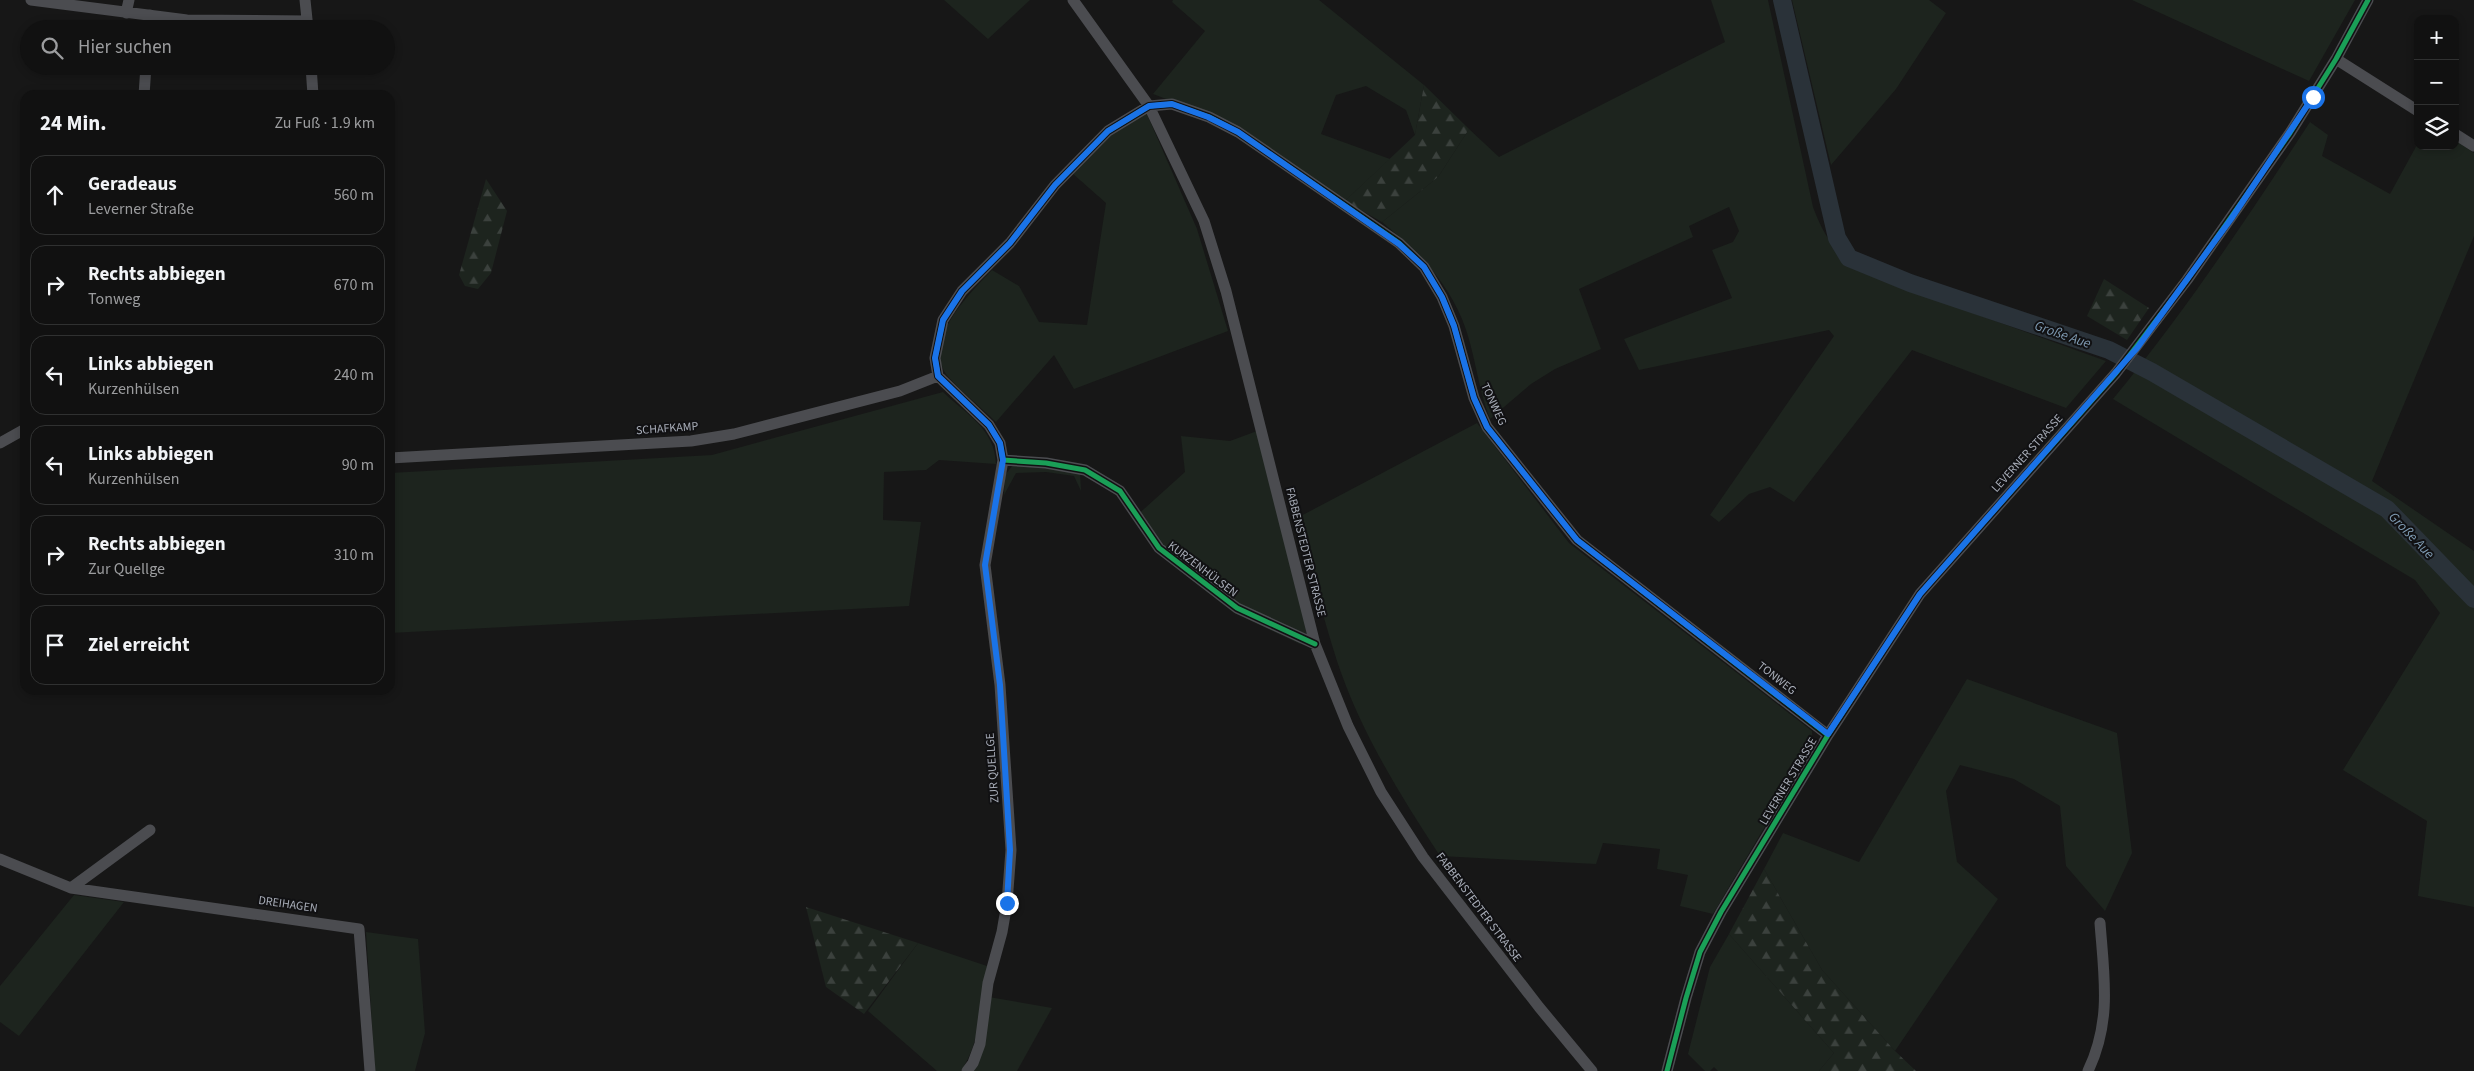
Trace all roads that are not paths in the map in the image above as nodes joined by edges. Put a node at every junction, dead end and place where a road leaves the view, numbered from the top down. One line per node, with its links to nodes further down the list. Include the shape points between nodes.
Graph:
1 (31, 0): 6 (street)
2 (129, 0): 6 (street)
3 (305, 0): 10 (street)
4 (1073, 0): 16 (street, FABBENSTEDTER STRASSE)
5 (2368, 0): 11 (street, LEVERNER STRASSE)
6 (126, 13): 7 (street)
7 (150, 15): 8 (street); 9 (street)
8 (150, 20)
9 (198, 20)
10 (307, 20)
11 (2336, 59): 17 (street); 26 (street, LEVERNER STRASSE, via 2231,219 2137,348 1920,594)
12 (145, 75): 14 (street)
13 (312, 75): 15 (street)
14 (144, 90)
15 (313, 90)
16 (1149, 106): 20 (street, via 1108,131 1055,185 1010,243 962,291 943,320 935,358); 25 (street, FABBENSTEDTER STRASSE, via 1204,221 1226,291); 26 (street, TONWEG, via 1172,104 1238,132 1399,244 1424,267 1454,326 1474,398 1487,427 1572,534)
17 (2414, 108)
18 (2459, 137): 19 (street)
19 (2474, 146)
20 (938, 376): 23 (street, SCHAFKAMP, via 900,391 734,434 691,441); 24 (street, via 989,425 1000,443)
21 (20, 432): 22 (street)
22 (0, 442)
23 (395, 458)
24 (1003, 460): 25 (street, KURZENHÜLSEN, via 1085,470 1120,492 1159,548 1237,608); 32 (street, ZUR QUELLGE, via 985,565 1000,685 1010,859 1007,903 988,983 980,1044)
25 (1315, 644): 33 (street, FABBENSTEDTER STRASSE, via 1348,726 1381,792 1423,857 1538,1007)
26 (1828, 734): 34 (street, LEVERNER STRASSE, via 1700,952)
27 (150, 830): 29 (street)
28 (0, 859): 29 (street, DREIHAGEN)
29 (71, 888): 31 (street, DREIHAGEN, via 359,929)
30 (2100, 923): 35 (street, via 2105,999 2103,1029)
31 (370, 1071)
32 (967, 1071)
33 (1592, 1071)
34 (1667, 1071)
35 (2088, 1071)

